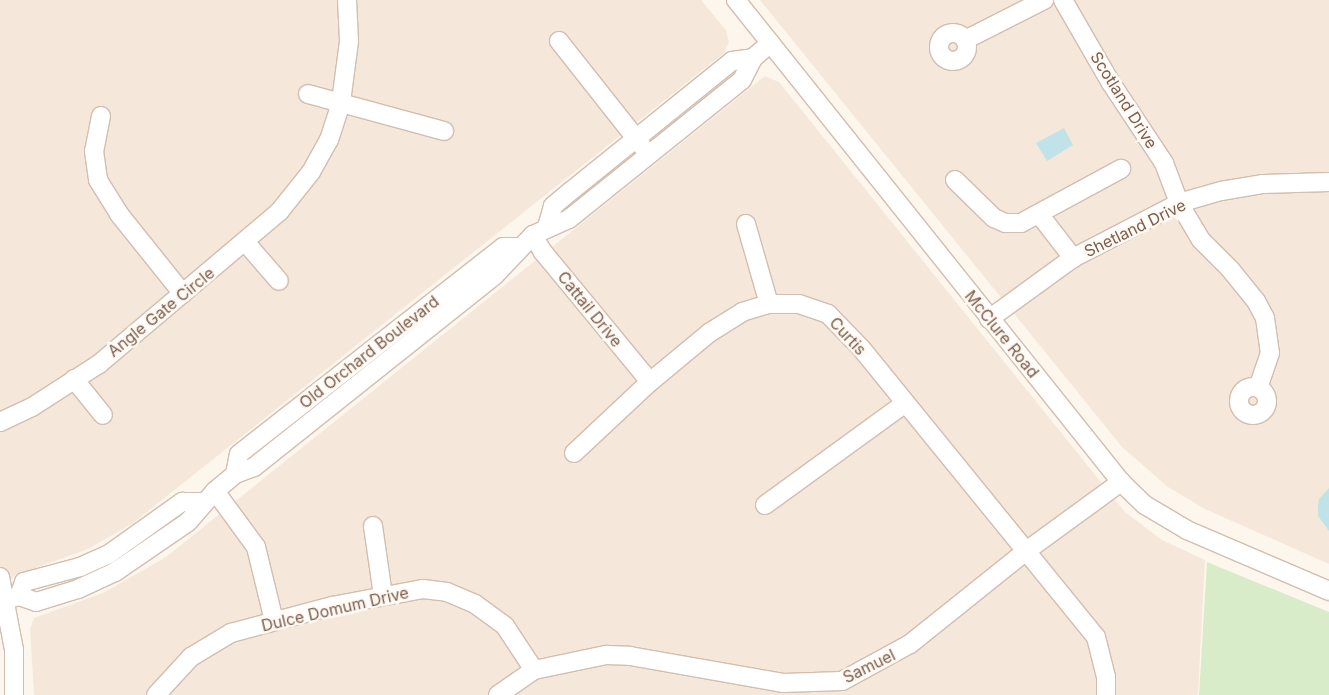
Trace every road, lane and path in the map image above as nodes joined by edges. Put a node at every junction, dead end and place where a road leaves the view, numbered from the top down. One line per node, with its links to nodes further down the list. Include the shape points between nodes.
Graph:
1 (347, 0): 10 (street, Angle Gate Circle, via 349,41)
2 (736, 0): 7 (street, McClure Road)
3 (1044, 0): 6 (street)
4 (1063, 0): 18 (street, Scotland Drive, via 1111,84 1164,163)
5 (559, 40): 13 (street)
6 (965, 40)
7 (771, 43): 8 (street, Old Orchard Boulevard); 27 (street, McClure Road)
8 (753, 58): 13 (street, Old Orchard Boulevard, via 732,61); 14 (street, Old Orchard Boulevard, via 742,80)
9 (308, 94): 10 (street)
10 (341, 102): 12 (street); 22 (street, Angle Gate Circle, via 329,140 311,172 280,212)
11 (101, 116): 25 (street, via 94,151 98,180 119,214)
12 (444, 132)
13 (636, 138): 14 (street); 21 (street, Old Orchard Boulevard, via 553,206)
14 (649, 154): 21 (street, Old Orchard Boulevard, via 569,219)
15 (1122, 169): 19 (street)
16 (955, 180): 19 (street, via 994,218 1005,224 1021,223)
17 (1329, 182): 18 (street, Shetland Drive, via 1264,184)
18 (1179, 203): 23 (street, Shetland Drive); 30 (street, Scotland Drive, via 1201,240 1256,300 1265,318 1270,353)
19 (1039, 214): 23 (street)
20 (746, 224): 26 (street)
21 (540, 231): 29 (street, Cattail Drive, via 543,252); 36 (street, Old Orchard Boulevard, via 518,247 494,276 254,467 235,474)
22 (246, 243): 24 (street); 25 (street, Angle Gate Circle)
23 (1073, 258): 27 (street, Shetland Drive)
24 (279, 280)
25 (184, 294): 28 (street, Angle Gate Circle, via 99,364)
26 (769, 304): 29 (street, Curtis, via 742,312 709,333); 31 (street, Curtis, via 799,304 828,314 861,348)
27 (989, 319): 35 (street, McClure Road)
28 (74, 379): 32 (street); 33 (street, Angle Gate Circle, via 32,407)
29 (650, 382): 34 (street, Curtis)
30 (1258, 387)
31 (904, 404): 37 (street); 39 (street, Curtis)
32 (103, 415)
33 (0, 422)
34 (574, 453)
35 (1121, 482): 39 (street, Samuel); 41 (street, McClure Road, via 1145,505 1187,530)
36 (209, 496): 43 (street, Old Orchard Boulevard, via 188,522 115,572 78,589 36,602); 44 (street, via 256,547)
37 (765, 505)
38 (373, 526): 42 (street)
39 (1025, 552): 46 (street, Samuel, via 910,644 842,681 783,683 606,654); 50 (street, Curtis, via 1096,637 1106,678)
40 (0, 577): 43 (street)
41 (1329, 591)
42 (383, 595): 44 (street, Dulce Domum Drive); 46 (street, Dulce Domum Drive, via 423,589 447,592 475,604 505,626)
43 (12, 598): 45 (street)
44 (274, 621): 48 (street, Dulce Domum Drive, via 231,634 191,657)
45 (7, 651): 47 (street)
46 (534, 670): 49 (street)
47 (14, 695)
48 (156, 695)
49 (498, 695)
50 (1106, 695)

